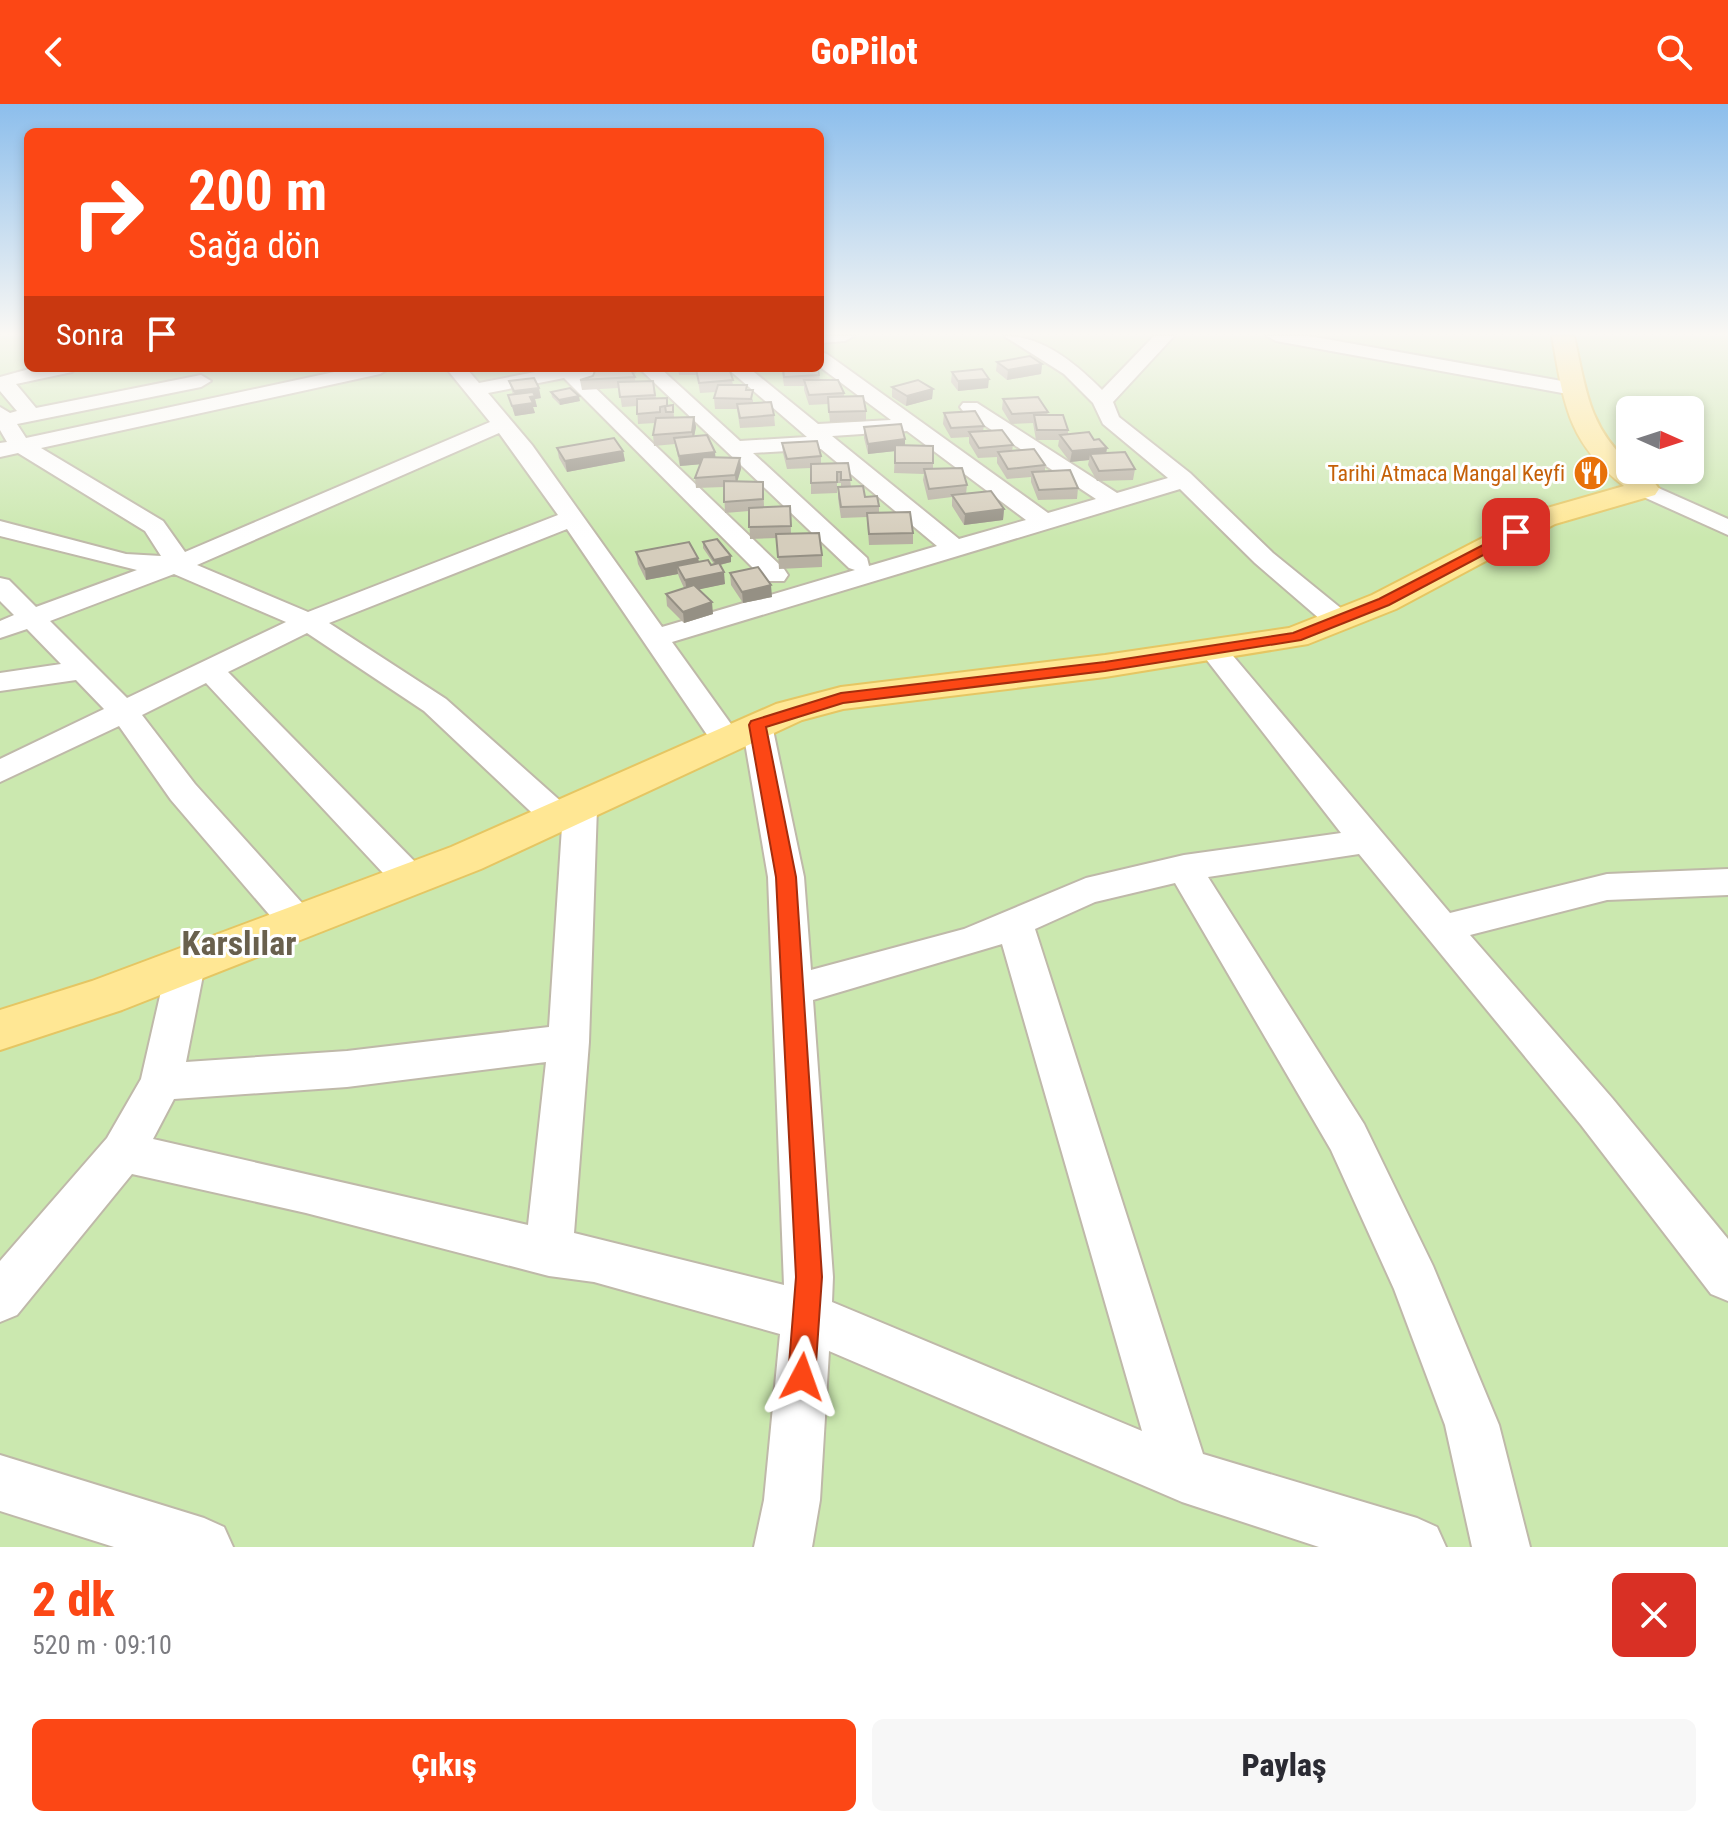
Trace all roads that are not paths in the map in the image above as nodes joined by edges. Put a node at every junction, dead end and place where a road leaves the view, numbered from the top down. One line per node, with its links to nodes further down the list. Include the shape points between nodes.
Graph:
1 (85, 403): 11 (street, via 30,414)
2 (214, 403): 16 (street)
3 (485, 403): 12 (street)
4 (600, 403): 27 (street)
5 (687, 403): 15 (street)
6 (780, 403): 14 (street)
7 (883, 403): 13 (street)
8 (1103, 403): 17 (street, via 1110,420)
9 (1576, 403): 18 (main road, via 1589,439)
10 (970, 407): 19 (street)
11 (6, 409): 16 (street)
12 (503, 424): 20 (street); 26 (street)
13 (913, 425): 14 (street); 21 (street)
14 (817, 433): 15 (street); 24 (street)
15 (726, 440): 25 (street)
16 (9, 447): 26 (street, via 154,526 172,550)
17 (1184, 480): 19 (street); 30 (street)
18 (1645, 489): 23 (street); 30 (main road, via 1544,518 1384,602)
19 (1113, 500): 21 (street)
20 (570, 519): 31 (street); 33 (street)
21 (1044, 522): 24 (street)
22 (0, 528): 26 (street, via 125,562)
23 (1728, 528)
24 (954, 548): 33 (street)
25 (858, 563)
26 (175, 565): 29 (street); 31 (street)
27 (775, 575)
28 (0, 586): 29 (street)
29 (33, 617): 32 (street); 35 (street)
30 (1338, 620): 34 (main road, via 1296,637)
31 (308, 622): 36 (street); 41 (street, via 435,705)
32 (0, 630)
33 (655, 638): 39 (street)
34 (1213, 650): 39 (main road, via 841,698); 42 (street)
35 (83, 670): 37 (street); 38 (street)
36 (211, 672): 38 (street); 44 (street)
37 (0, 682)
38 (125, 713): 40 (street); 46 (street, via 183,792)
39 (741, 731): 41 (main road); 50 (street, via 786,877)
40 (0, 772)
41 (568, 812): 44 (main road); 52 (street)
42 (1367, 841): 43 (street); 48 (street)
43 (1184, 868): 47 (street, via 1086,891); 65 (street, via 1348,1138 1416,1283 1472,1425)
44 (410, 879): 46 (main road)
45 (1728, 882): 48 (street, via 1607,887)
46 (298, 923): 49 (main road)
47 (1014, 923): 50 (street, via 973,941); 59 (street)
48 (1444, 928): 56 (street, via 1647,1169)
49 (186, 965): 51 (main road); 53 (street)
50 (792, 990): 58 (street, via 809,1277)
51 (0, 1030)
52 (569, 1042): 53 (street, via 347,1069); 55 (street)
53 (161, 1082): 54 (street)
54 (123, 1152): 55 (street); 57 (street)
55 (549, 1253): 58 (street, via 594,1259)
56 (1728, 1277)
57 (0, 1298)
58 (806, 1316): 59 (street); 63 (street, via 792,1500)
59 (1182, 1475): 61 (street)
60 (0, 1483): 62 (street)
61 (1356, 1538): 64 (street)
62 (204, 1547)
63 (783, 1547)
64 (1417, 1547)
65 (1501, 1547)

